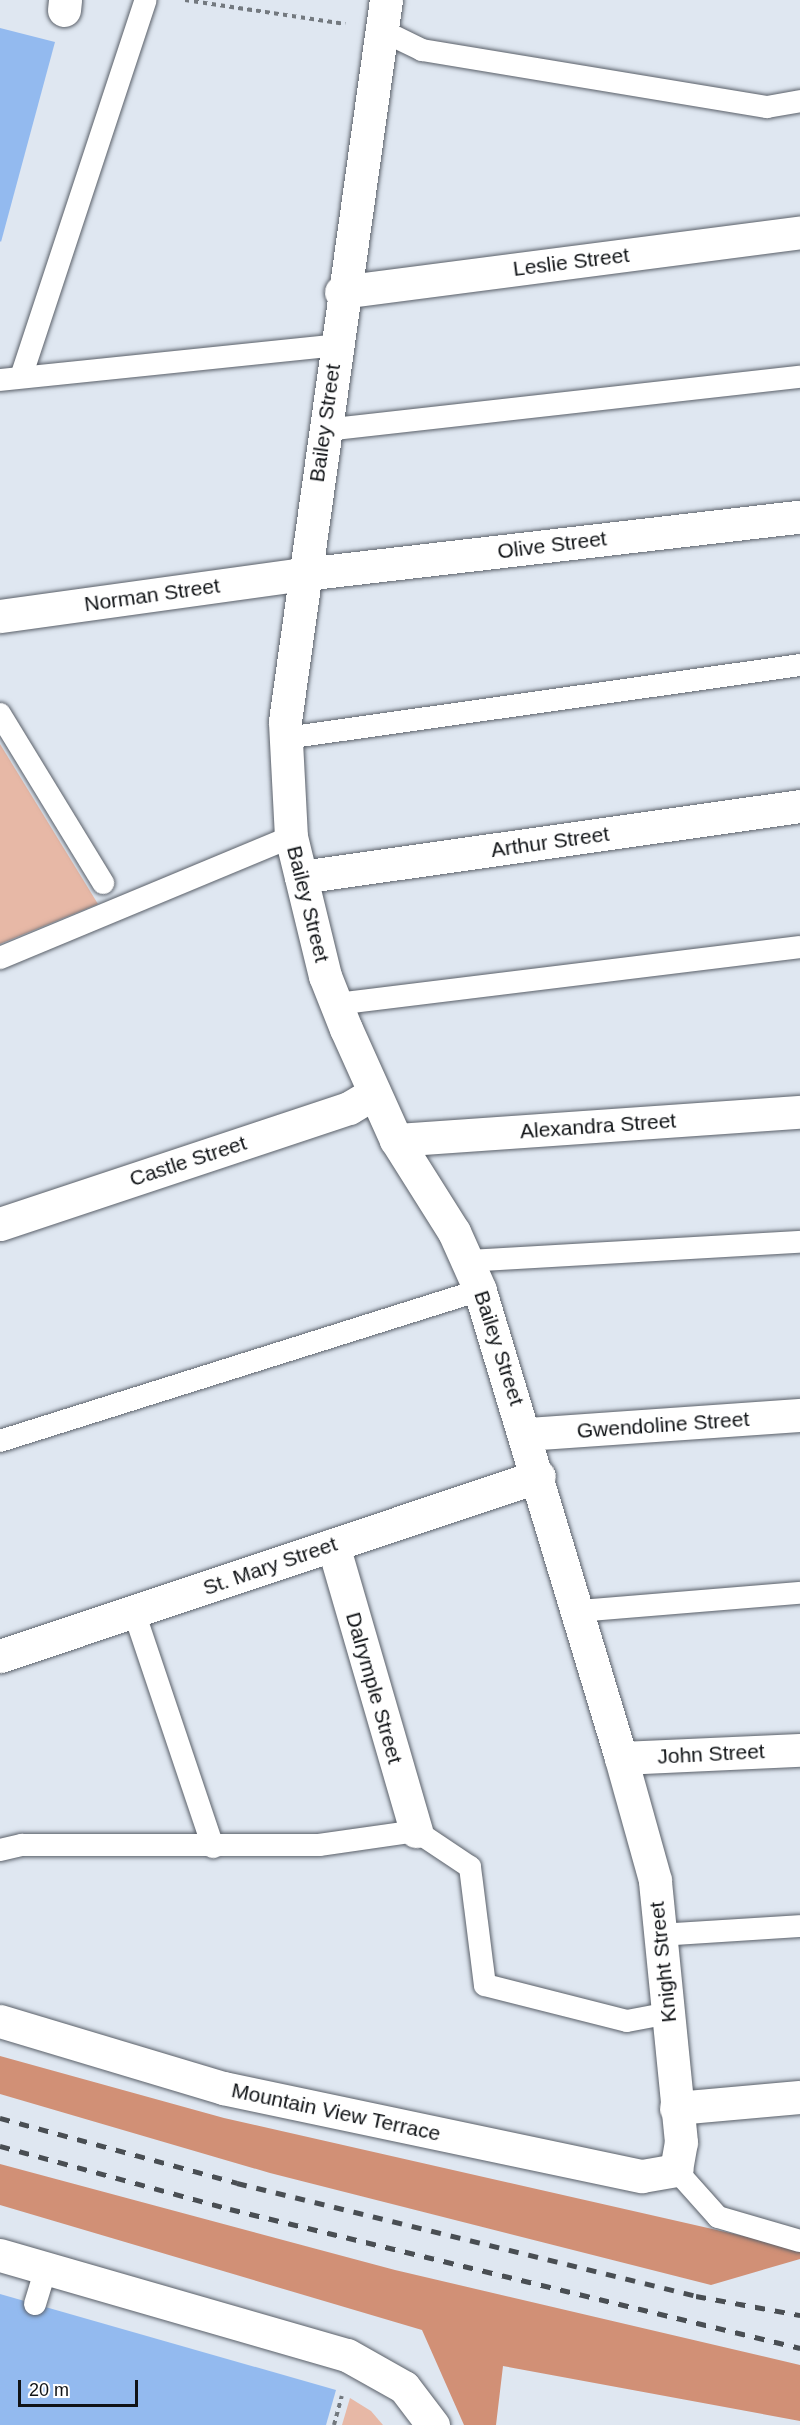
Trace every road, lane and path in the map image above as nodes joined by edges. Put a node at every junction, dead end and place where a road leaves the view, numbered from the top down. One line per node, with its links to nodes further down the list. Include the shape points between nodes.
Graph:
1 (146, 0): 9 (lane)
2 (185, 0): 3 (path)
3 (384, 15): 4 (lane, via 422,50 767,107); 6 (street, Bailey Street)
4 (800, 101)
5 (800, 232): 6 (street, Leslie Street)
6 (341, 292): 7 (street, Bailey Street)
7 (336, 345): 9 (lane); 10 (street, Bailey Street)
8 (800, 377): 10 (lane)
9 (10, 378)
10 (325, 430): 12 (street, Bailey Street)
11 (800, 517): 12 (street, Olive Street)
12 (304, 574): 13 (street, Norman Street); 16 (street, Bailey Street)
13 (0, 616)
14 (800, 665): 16 (lane)
15 (0, 714): 20 (lane)
16 (286, 738): 18 (street, Bailey Street)
17 (800, 806): 19 (street, Arthur Street)
18 (291, 837): 19 (street, Bailey Street); 22 (lane)
19 (301, 877): 23 (street, Bailey Street)
20 (103, 883)
21 (800, 947): 23 (lane)
22 (0, 958)
23 (336, 1004): 24 (street, Bailey Street)
24 (374, 1093): 26 (street, Bailey Street); 27 (street, Castle Street, via 349,1108)
25 (800, 1112): 26 (street, Alexandra Street)
26 (396, 1140): 29 (street, Bailey Street)
27 (0, 1224)
28 (800, 1242): 29 (lane)
29 (473, 1276): 31 (street, Bailey Street); 32 (lane)
30 (800, 1415): 31 (street, Gwendoline Street)
31 (527, 1434): 33 (street, Bailey Street)
32 (0, 1441)
33 (539, 1476): 34 (street, St. Mary Street); 36 (street, Bailey Street)
34 (333, 1545): 37 (street, St. Mary Street); 41 (street, Dalrymple Street)
35 (800, 1593): 36 (lane)
36 (579, 1611): 40 (street, Bailey Street)
37 (134, 1612): 38 (street, St. Mary Street); 42 (lane)
38 (0, 1656)
39 (800, 1750): 40 (street, John Street)
40 (621, 1758): 45 (street, Knight Street, via 655,1880)
41 (416, 1831): 42 (lane, via 319,1845); 46 (lane, via 470,1867 485,1985 627,2020)
42 (213, 1847): 43 (lane, via 22,1845)
43 (0, 1850)
44 (800, 1926): 45 (lane)
45 (658, 1935): 46 (street, Knight Street)
46 (669, 2013): 49 (street, Knight Street)
47 (0, 2021): 50 (street, Mountain View Terrace, via 223,2088 642,2176)
48 (800, 2097): 49 (street)
49 (676, 2108): 50 (street, Knight Street, via 681,2142)
50 (676, 2170): 51 (lane, via 718,2217)
51 (800, 2241)
52 (0, 2255): 53 (street)
53 (46, 2268): 54 (lane); 55 (street, via 347,2355 404,2387)
54 (35, 2304)
55 (434, 2425)

